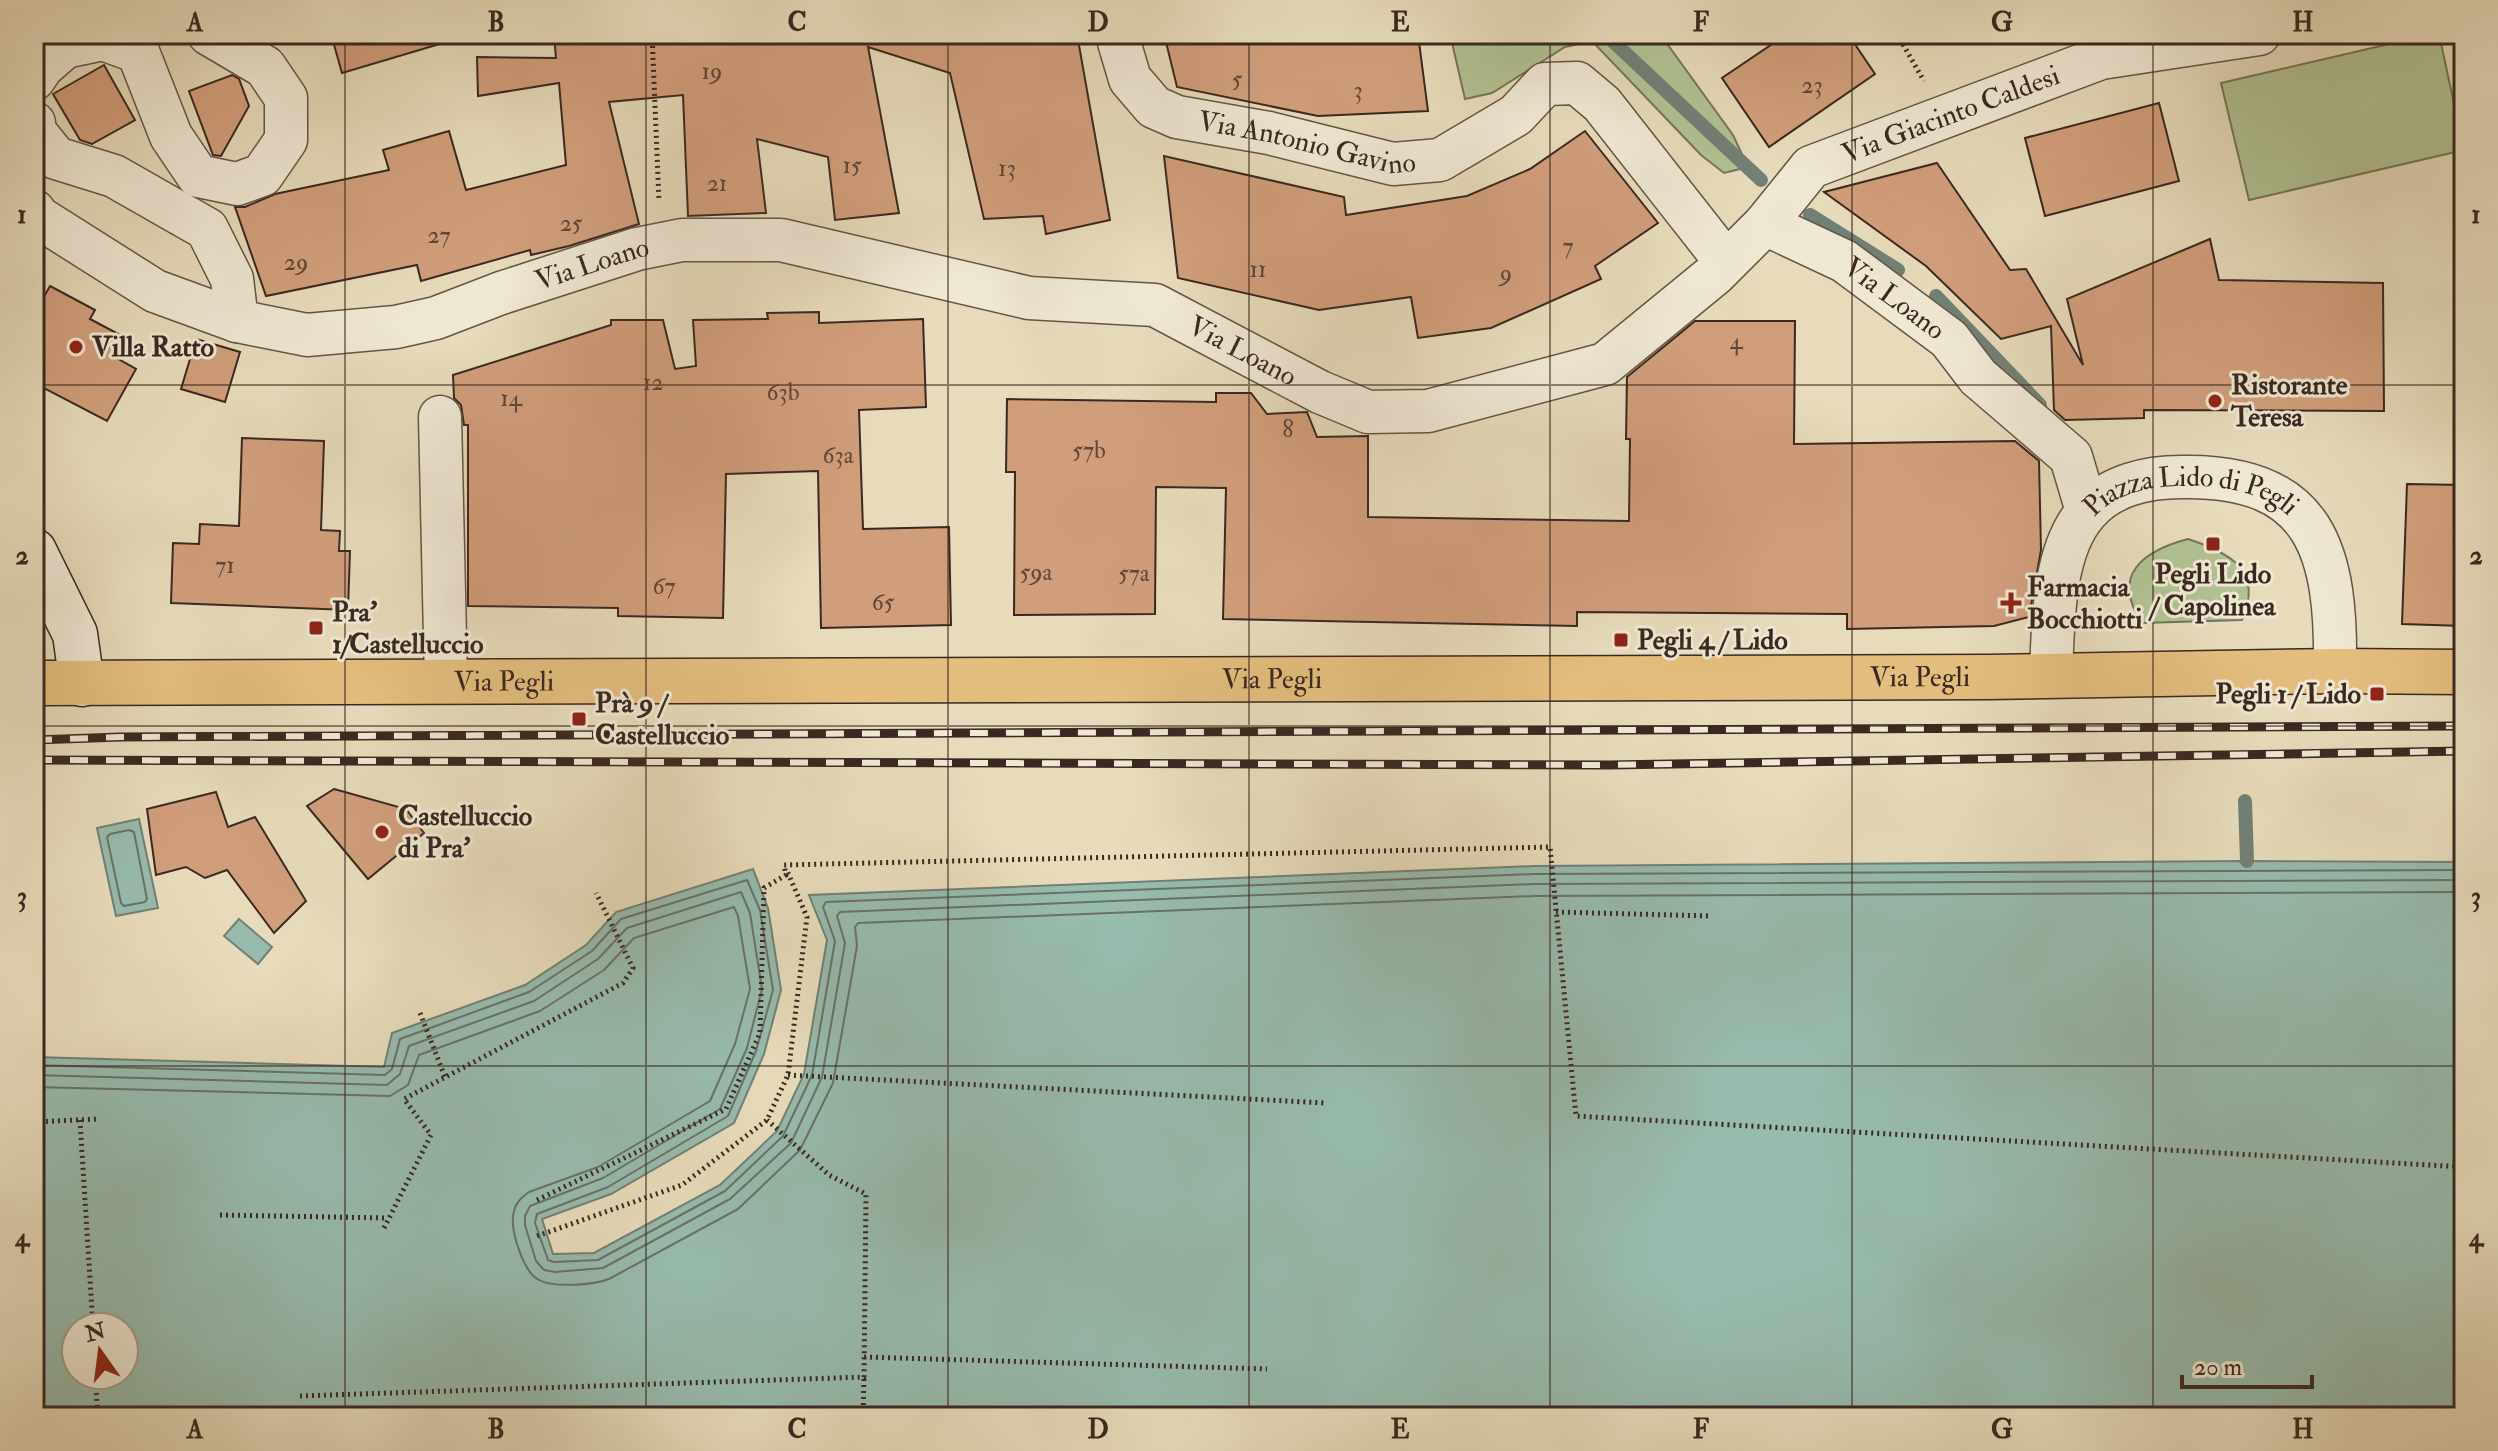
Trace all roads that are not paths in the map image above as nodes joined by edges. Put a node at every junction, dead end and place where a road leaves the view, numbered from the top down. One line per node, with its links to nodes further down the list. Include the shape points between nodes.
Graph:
1 (209, 34): 4 (street, via 265,67 286,98 286,140 262,175 237,184 198,176 171,136 138,52 103,39 65,47)
2 (1122, 34): 8 (street, Via Antonio Gavino, via 1119,42 1130,79 1154,107 1177,117 1393,164 1440,160 1516,115 1545,84 1577,83 1602,104)
3 (2259, 34): 7 (street, Via Giacinto Caldesi, via 2101,58 1811,167)
4 (34, 79)
5 (34, 123): 9 (street, via 56,158 114,176 207,229 232,279)
6 (34, 211): 9 (street, Via Loano, via 155,291)
7 (1765, 224): 8 (street, Via Loano); 11 (street, Via Loano, via 1844,261 1949,339 1978,377 2071,457)
8 (1726, 262): 9 (street, Via Loano, via 1605,364 1428,411 1368,412 1155,305 1029,298 781,240 682,240 637,249 396,327 307,335)
9 (237, 321)
10 (440, 417): 16 (street)
11 (2087, 511): 13 (street, Piazza Lido di Pegli, via 2119,488 2161,477 2240,481 2275,494 2300,513 2328,573 2336,622); 15 (street, Piazza Lido di Pegli, via 2068,543 2058,582)
12 (34, 551): 18 (street, via 75,634)
13 (2335, 671): 14 (main road, Via Pegli); 15 (main road, Via Pegli)
14 (2464, 672)
15 (2051, 676): 16 (main road, Via Pegli)
16 (446, 682): 18 (main road, Via Pegli)
17 (34, 683): 18 (main road, Via Pegli)
18 (82, 684)

